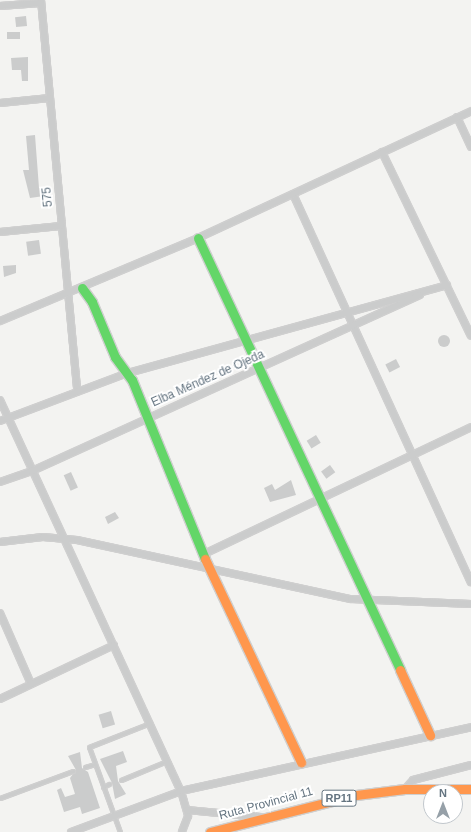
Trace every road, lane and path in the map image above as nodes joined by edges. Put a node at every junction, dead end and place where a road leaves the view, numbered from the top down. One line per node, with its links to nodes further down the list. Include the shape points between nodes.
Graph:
1 (41, 1): 2 (street); 3 (street, 575)
2 (0, 6)
3 (50, 98): 4 (street); 10 (street, 575)
4 (0, 104)
5 (471, 111): 6 (street)
6 (457, 117): 7 (street); 8 (street)
7 (471, 147)
8 (382, 152): 9 (street); 13 (street)
9 (293, 194): 12 (street); 17 (street)
10 (61, 226): 11 (street); 16 (street, 575)
11 (0, 232)
12 (198, 238): 14 (street); 21 (street)
13 (447, 285): 15 (street); 20 (street)
14 (82, 288): 16 (street); 23 (street, via 92,302 115,357)
15 (422, 293): 17 (street); 19 (street, Elba Méndez de Ojeda, via 413,300)
16 (67, 294): 18 (street); 24 (street, 575)
17 (347, 312): 19 (street); 21 (street)
18 (0, 321)
19 (353, 327): 22 (street, Elba Méndez de Ojeda); 30 (street)
20 (471, 336)
21 (245, 339): 22 (street); 23 (street)
22 (259, 368): 27 (street, Elba Méndez de Ojeda); 33 (street)
23 (128, 373): 24 (street); 27 (street)
24 (77, 391): 26 (street)
25 (0, 400): 26 (street)
26 (8, 418): 28 (street); 31 (street)
27 (146, 419): 31 (street, Elba Méndez de Ojeda); 36 (street)
28 (0, 421)
29 (471, 427): 30 (street)
30 (412, 455): 33 (street); 38 (street)
31 (32, 471): 32 (street, Elba Méndez de Ojeda); 34 (street)
32 (0, 482)
33 (319, 500): 36 (street); 39 (street)
34 (65, 539): 35 (street); 37 (street); 42 (street)
35 (0, 542)
36 (204, 554): 37 (street)
37 (209, 569): 39 (street); 49 (street)
38 (471, 582)
39 (368, 601): 40 (street); 47 (street)
40 (471, 604)
41 (0, 613): 43 (street)
42 (114, 644): 43 (street); 45 (street)
43 (31, 684): 44 (street)
44 (0, 699)
45 (150, 723): 48 (street); 50 (lane, via 89,747)
46 (471, 727): 47 (street)
47 (430, 734): 49 (street)
48 (168, 760): 54 (lane); 59 (street)
49 (301, 762): 59 (street)
50 (95, 764): 52 (lane); 56 (lane)
51 (471, 765): 58 (street, via 413,780)
52 (86, 767)
53 (73, 771): 60 (lane)
54 (121, 780)
55 (110, 784): 56 (lane)
56 (104, 787): 62 (lane)
57 (471, 789): 58 (street, Ruta Provincial 11 / RP11)
58 (405, 790): 63 (street, Ruta Provincial 11 / RP11, via 356,795)
59 (181, 791): 61 (street); 62 (street)
60 (0, 798)
61 (187, 810): 63 (street); 66 (street)
62 (114, 816): 64 (street); 65 (lane)
63 (261, 817): 67 (street, Ruta Provincial 11 / RP11)
64 (71, 832)
65 (120, 832)
66 (182, 832)
67 (210, 832)

